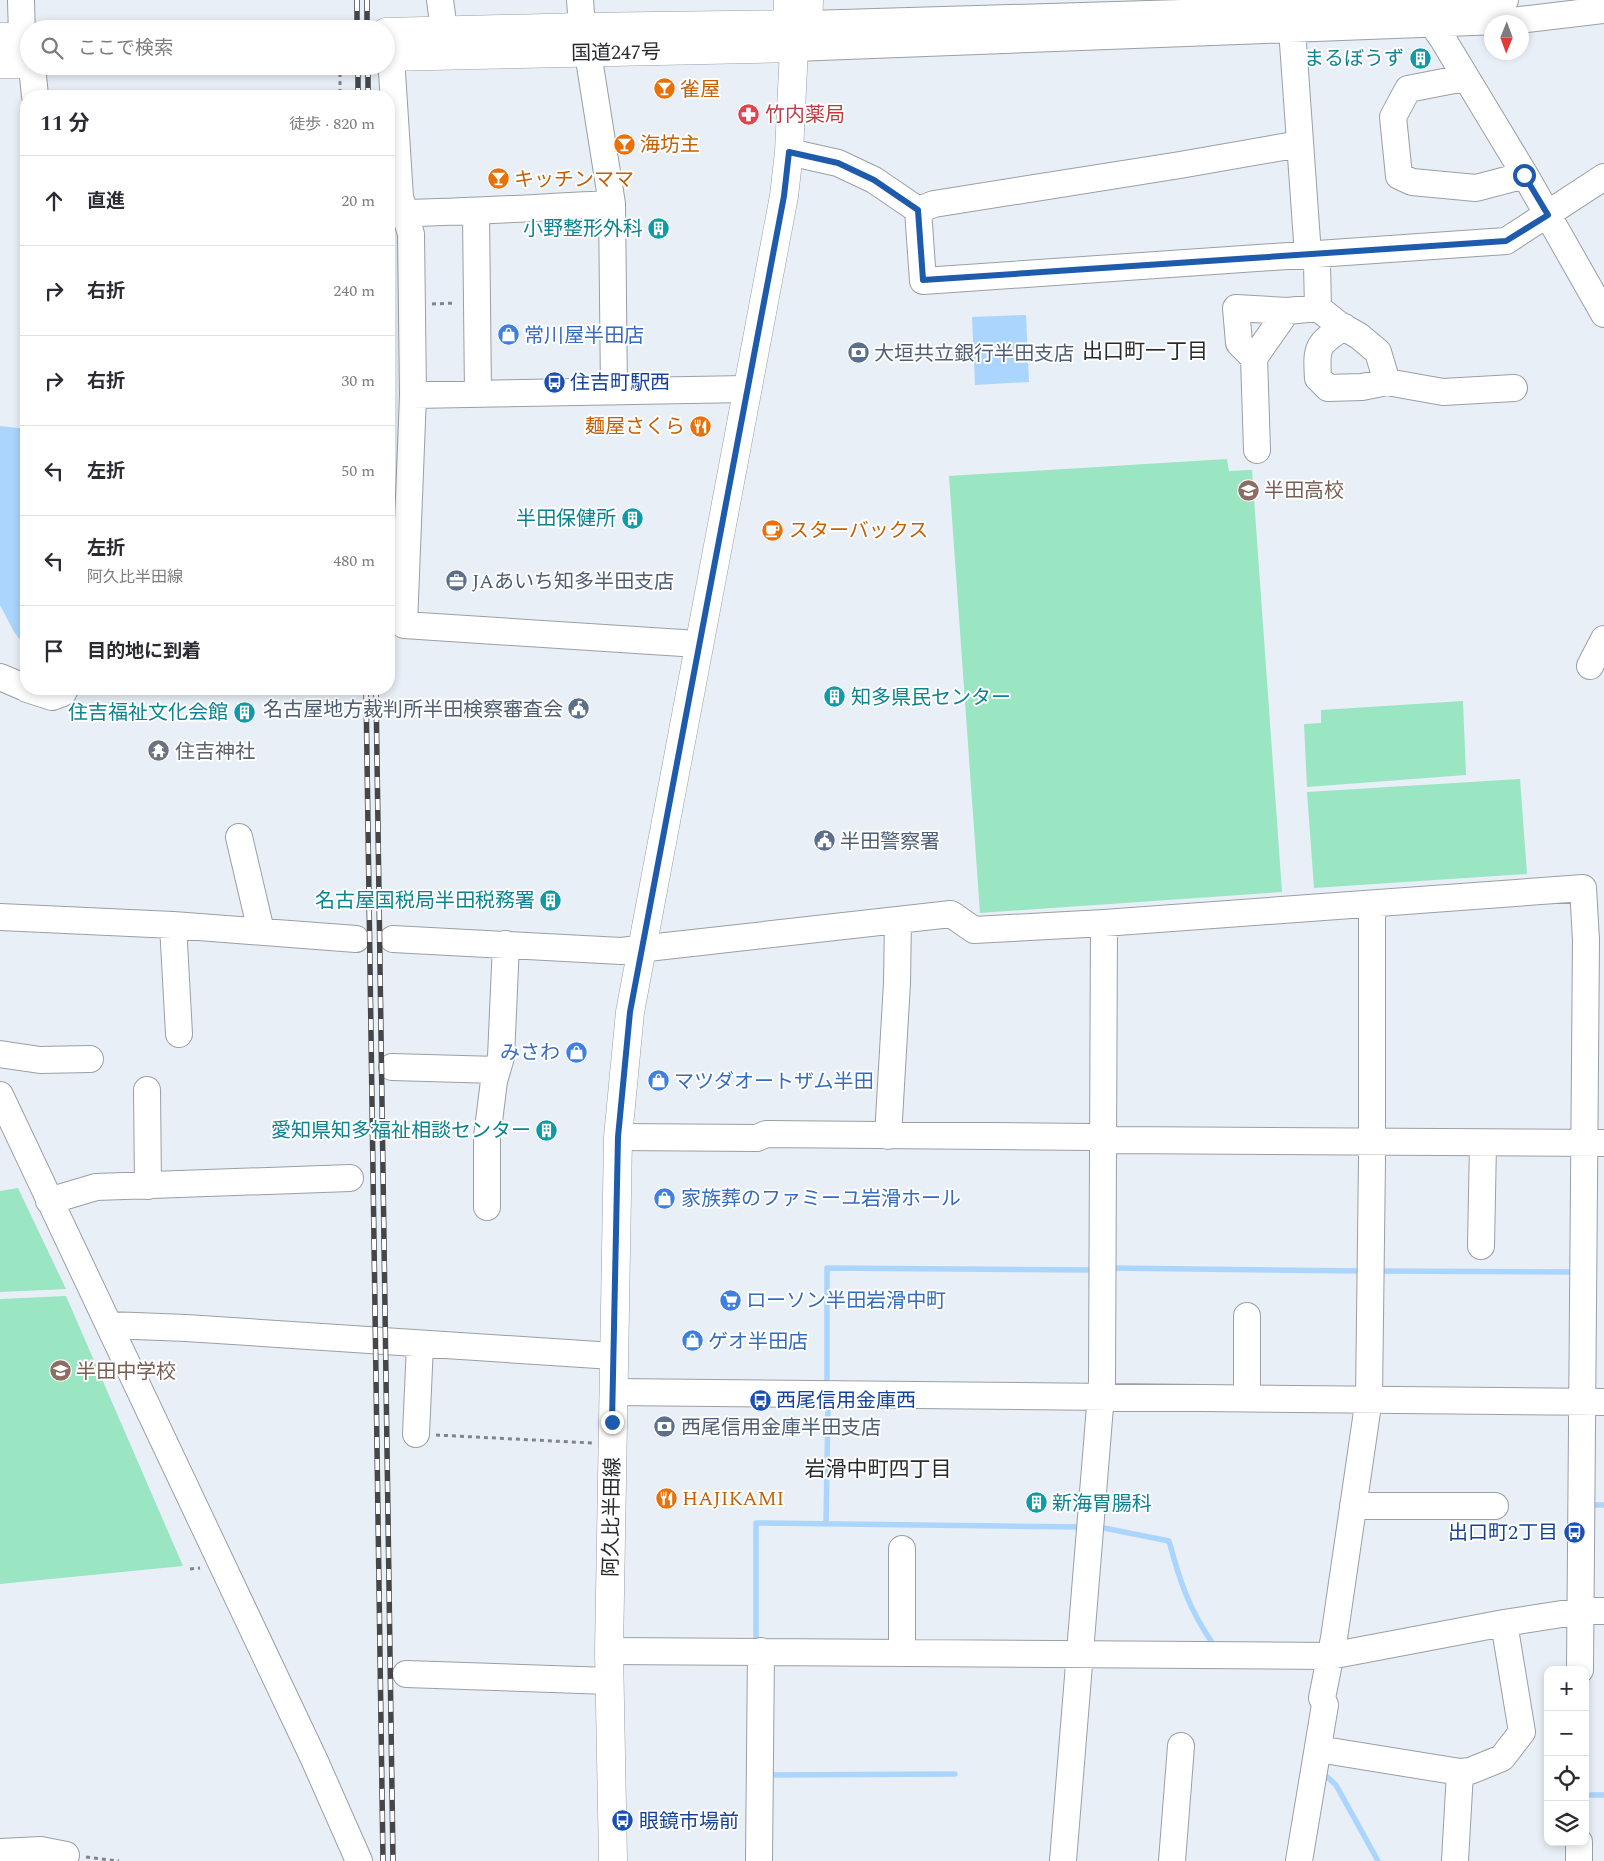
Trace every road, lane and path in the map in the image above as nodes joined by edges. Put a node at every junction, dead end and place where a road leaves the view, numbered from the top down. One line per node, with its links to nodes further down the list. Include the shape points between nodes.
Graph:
1 (21, 0): 8 (street)
2 (440, 0): 10 (street)
3 (1505, 0): 4 (street)
4 (1423, 10): 5 (street, via 1520,20); 7 (street); 9 (street); 19 (street)
5 (1604, 10)
6 (581, 13): 7 (main road, 国道247号); 10 (main road, 国道247号)
7 (797, 19): 9 (street); 13 (main road, 国道247号); 25 (main road, 阿久比半田線)
8 (21, 20)
9 (1292, 29): 24 (street)
10 (444, 30): 11 (main road, 国道247号)
11 (395, 47)
12 (395, 49): 13 (main road, 国道247号)
13 (588, 53): 28 (street)
14 (0, 64): 15 (main road)
15 (20, 64)
16 (33, 75): 20 (street)
17 (340, 75): 21 (path)
18 (390, 75): 22 (street)
19 (1464, 78): 26 (street); 26 (street, via 1408,89 1393,117 1399,176 1412,182 1476,188)
20 (34, 90)
21 (340, 90)
22 (391, 90)
23 (395, 135): 30 (street)
24 (1300, 144): 29 (street, via 934,204); 33 (street)
25 (789, 152): 29 (street, via 838,163 874,180); 43 (main road, 阿久比半田線, via 784,196)
26 (1524, 175): 32 (street)
27 (1604, 177): 32 (street)
28 (612, 204): 31 (street, via 500,208); 44 (street)
29 (918, 210): 33 (street, via 923,280)
30 (404, 212): 31 (street); 46 (street, via 411,234)
31 (476, 212): 45 (street)
32 (1548, 215): 33 (street, via 1506,241); 34 (street)
33 (1308, 255): 37 (street, via 1317,264)
34 (1601, 300)
35 (462, 303): 36 (path)
36 (426, 304)
37 (1318, 308): 38 (street); 39 (street)
38 (1288, 311): 40 (street); 40 (street, via 1236,308 1239,343)
39 (1344, 327): 41 (street, via 1378,352); 41 (street, via 1325,339 1316,354 1318,378 1328,388)
40 (1254, 358): 47 (street)
41 (1387, 382): 42 (street, via 1443,392)
42 (1514, 388)
43 (746, 389): 44 (street); 49 (main road, 阿久比半田線)
44 (614, 392): 45 (street)
45 (478, 394): 46 (street)
46 (413, 395): 49 (street, via 404,624)
47 (1257, 450)
48 (1604, 639): 50 (street)
49 (698, 644): 64 (main road, 阿久比半田線)
50 (1590, 666)
51 (0, 677): 52 (street)
52 (20, 686)
53 (240, 837): 59 (street)
54 (1372, 904): 57 (street); 62 (street, via 1583,888); 75 (street)
55 (0, 917): 58 (street)
56 (898, 920): 57 (street, via 950,914 974,930); 64 (street); 72 (street)
57 (1104, 924): 74 (street)
58 (173, 926): 59 (street); 65 (street)
59 (261, 931): 60 (street)
60 (356, 939)
61 (394, 940): 63 (street)
62 (1595, 940): 77 (street)
63 (506, 944): 64 (street, via 620,951); 69 (street, via 501,1057)
64 (641, 948): 73 (main road, 阿久比半田線, via 630,1012)
65 (179, 1034)
66 (0, 1054): 67 (street, via 40,1060)
67 (90, 1059)
68 (392, 1067): 69 (street)
69 (497, 1070): 81 (street, via 487,1137)
70 (147, 1090): 79 (street)
71 (0, 1095): 80 (street)
72 (888, 1136): 73 (street); 74 (street)
73 (618, 1137): 86 (main road, 阿久比半田線)
74 (1104, 1139): 75 (street); 88 (street)
75 (1371, 1142): 76 (street); 90 (street)
76 (1483, 1143): 77 (street); 82 (street)
77 (1594, 1143): 91 (street)
78 (350, 1178): 79 (street)
79 (148, 1186): 80 (street, via 96,1188)
80 (49, 1201): 84 (street)
81 (487, 1206)
82 (1481, 1246)
83 (1247, 1316): 89 (street)
84 (110, 1325): 85 (street); 114 (street)
85 (420, 1345): 86 (street); 92 (street)
86 (614, 1356): 87 (main road, 阿久比半田線)
87 (613, 1392): 88 (street); 99 (main road, 阿久比半田線)
88 (1100, 1396): 89 (street); 102 (street)
89 (1246, 1397): 90 (street)
90 (1368, 1398): 91 (street); 94 (street)
91 (1594, 1402): 97 (street)
92 (416, 1434): 93 (path)
93 (593, 1443)
94 (1353, 1506): 95 (street); 103 (street)
95 (1495, 1506)
96 (902, 1549): 101 (street)
97 (1592, 1611): 98 (street); 104 (street)
98 (1504, 1624): 103 (street); 109 (street, via 1522,1732 1502,1758)
99 (609, 1651): 100 (street); 106 (main road, 阿久比半田線)
100 (761, 1651): 101 (street); 116 (street)
101 (902, 1652): 102 (street)
102 (1079, 1654): 103 (street); 117 (street)
103 (1330, 1656): 108 (street, via 1322,1698 1325,1705)
104 (1581, 1666)
105 (406, 1674): 106 (street)
106 (609, 1680): 115 (main road, 阿久比半田線)
107 (1181, 1746): 118 (street)
108 (1318, 1749): 109 (street); 119 (street)
109 (1460, 1772): 120 (street)
110 (1579, 1846): 121 (street)
111 (0, 1852): 112 (street, via 41,1850)
112 (66, 1855): 113 (path)
113 (119, 1861)
114 (359, 1861)
115 (612, 1861)
116 (759, 1861)
117 (1063, 1861)
118 (1172, 1861)
119 (1299, 1861)
120 (1455, 1861)
121 (1579, 1861)

